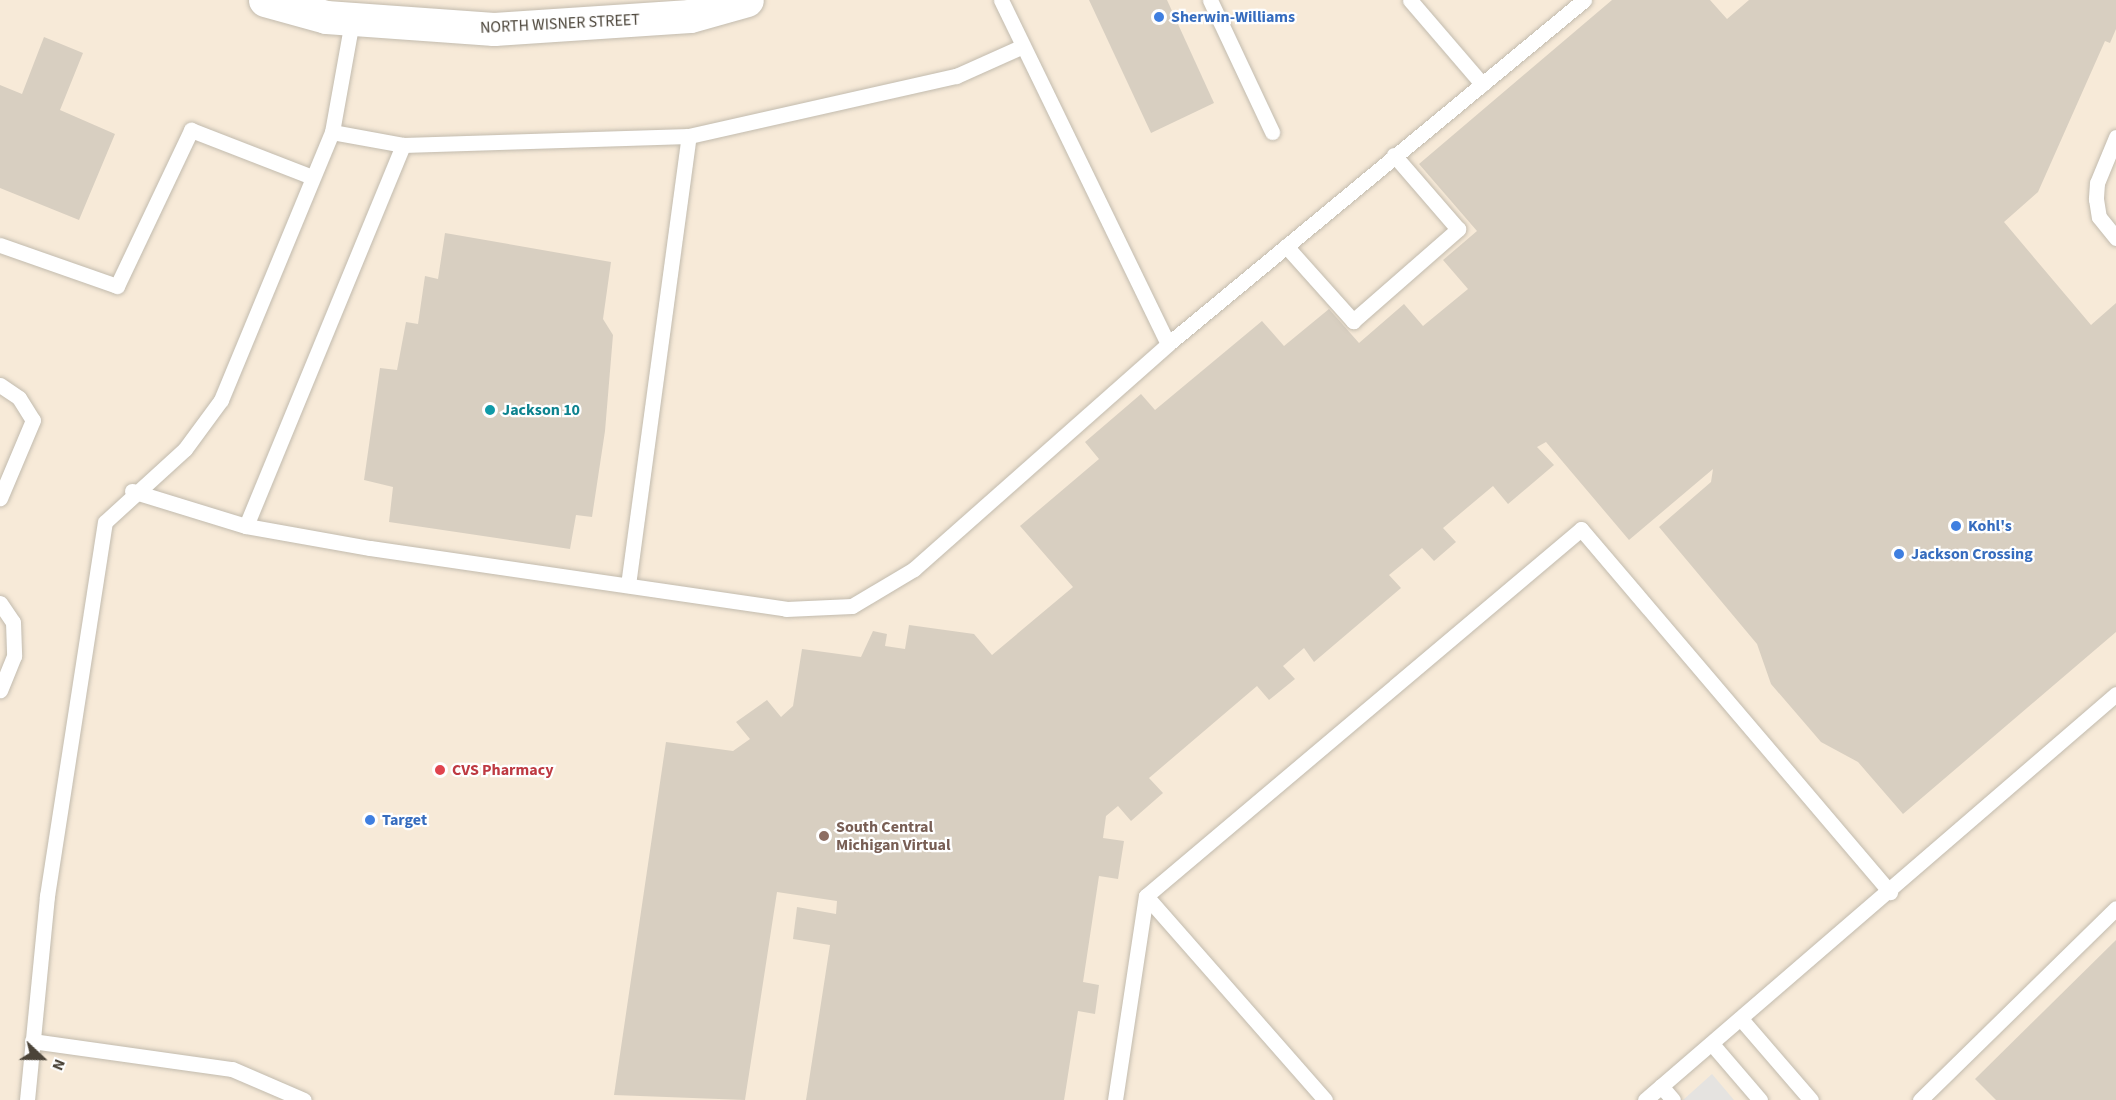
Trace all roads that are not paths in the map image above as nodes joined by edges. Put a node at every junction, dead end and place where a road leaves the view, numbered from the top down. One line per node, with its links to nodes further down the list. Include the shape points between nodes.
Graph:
1 (265, 0): 7 (street, NORTH WISNER STREET)
2 (747, 0): 7 (street, NORTH WISNER STREET, via 690,16 594,26 494,29)
3 (1001, 0): 8 (lane)
4 (1210, 0): 11 (lane)
5 (1410, 0): 9 (lane)
6 (1584, 0): 9 (lane)
7 (352, 21): 10 (lane)
8 (1023, 46): 12 (lane, via 956,76); 20 (lane)
9 (1482, 84): 15 (lane)
10 (332, 132): 14 (lane); 16 (lane)
11 (1272, 132)
12 (689, 136): 14 (lane); 25 (lane)
13 (2116, 137): 17 (lane, via 2097,183 2096,199 2099,217)
14 (403, 145): 24 (lane)
15 (1395, 155): 19 (lane); 19 (lane, via 1458,229 1353,321)
16 (312, 177): 18 (lane, via 190,130 117,286); 22 (lane, via 221,400 185,448)
17 (2116, 238)
18 (0, 245)
19 (1286, 246): 20 (lane)
20 (1168, 344): 25 (lane, via 914,569 872,597 812,612)
21 (0, 385): 23 (lane, via 19,398 33,420)
22 (132, 491): 24 (lane); 33 (lane, via 105,522 103,532 47,896)
23 (0, 498)
24 (246, 526): 25 (lane)
25 (628, 585)
26 (0, 603): 27 (lane, via 13,622 14,656)
27 (0, 690)
28 (2116, 694): 29 (lane)
29 (1890, 892): 30 (lane, via 1581,530); 32 (lane)
30 (1146, 896): 38 (lane); 39 (lane)
31 (2116, 908): 44 (lane)
32 (1742, 1019): 34 (lane); 43 (lane)
33 (32, 1041): 36 (lane); 37 (lane, via 232,1069)
34 (1712, 1044): 35 (lane); 42 (lane)
35 (1661, 1086): 40 (lane); 41 (lane)
36 (27, 1100)
37 (304, 1100)
38 (1115, 1100)
39 (1325, 1100)
40 (1645, 1100)
41 (1673, 1100)
42 (1760, 1100)
43 (1810, 1100)
44 (1920, 1100)

